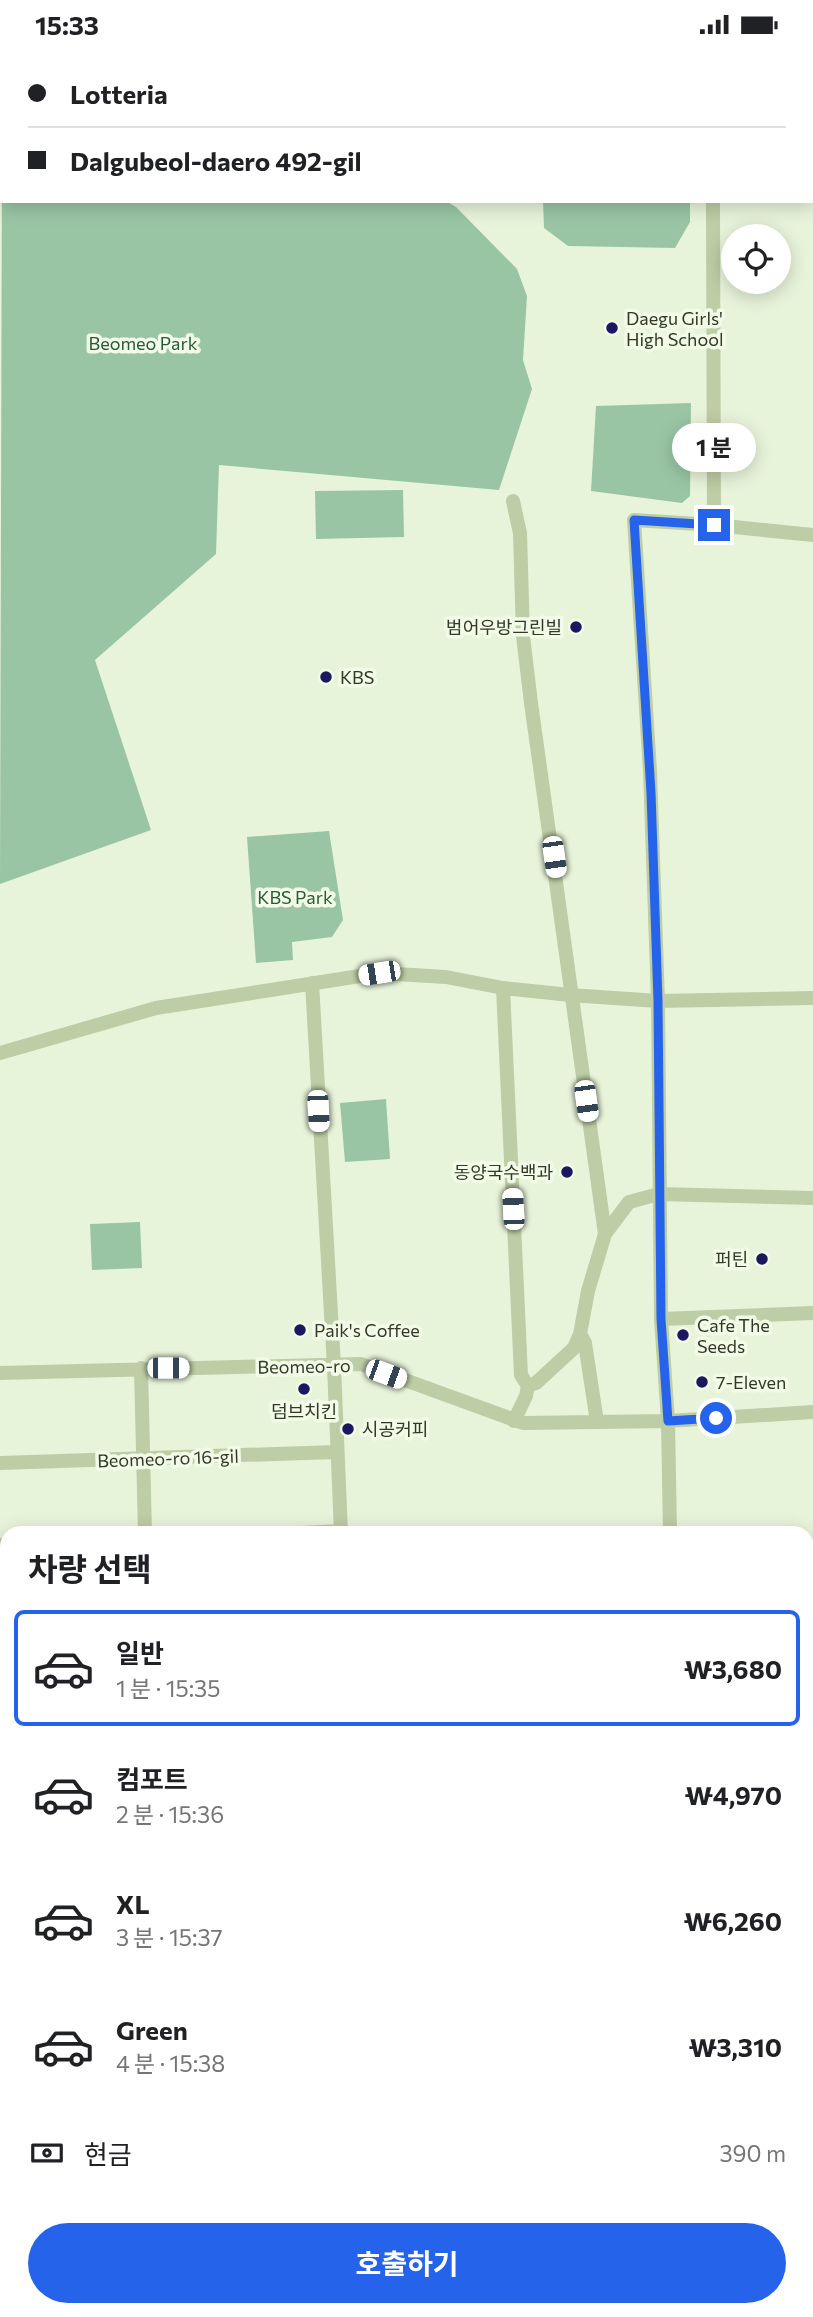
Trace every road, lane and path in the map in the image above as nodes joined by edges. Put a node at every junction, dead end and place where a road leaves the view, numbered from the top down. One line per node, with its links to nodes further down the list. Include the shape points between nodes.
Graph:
1 (713, 203): 3 (street)
2 (513, 501): 7 (street, via 520,533 523,636)
3 (714, 525): 4 (street); 9 (street, via 634,520)
4 (813, 535)
5 (312, 983): 6 (street, via 379,973 446,977); 10 (street, via 156,1008); 17 (street)
6 (503, 988): 7 (street); 20 (street, via 521,1375)
7 (570, 995): 9 (street); 13 (street)
8 (813, 997): 9 (street)
9 (658, 1001): 11 (street)
10 (0, 1053)
11 (659, 1194): 12 (street); 13 (street, via 629,1202); 15 (street)
12 (813, 1198)
13 (605, 1234): 16 (street)
14 (813, 1313): 15 (street)
15 (661, 1319): 23 (street)
16 (580, 1334): 20 (street, via 574,1348); 24 (street)
17 (334, 1366): 18 (street, Beomeo-ro); 22 (street, Beomeo-ro, via 361,1364); 25 (street)
18 (141, 1368): 19 (street, Beomeo-ro); 26 (street)
19 (0, 1373)
20 (528, 1386): 22 (street)
21 (813, 1412): 23 (street, Beomeo-ro)
22 (514, 1421): 24 (street, Beomeo-ro)
23 (668, 1421): 24 (street, Beomeo-ro); 30 (street)
24 (597, 1422)
25 (336, 1452): 26 (street, Beomeo-ro 16-gil); 29 (street)
26 (143, 1458): 27 (street, Beomeo-ro 16-gil); 28 (street)
27 (0, 1463)
28 (145, 1526)
29 (340, 1526)
30 (670, 1526)

